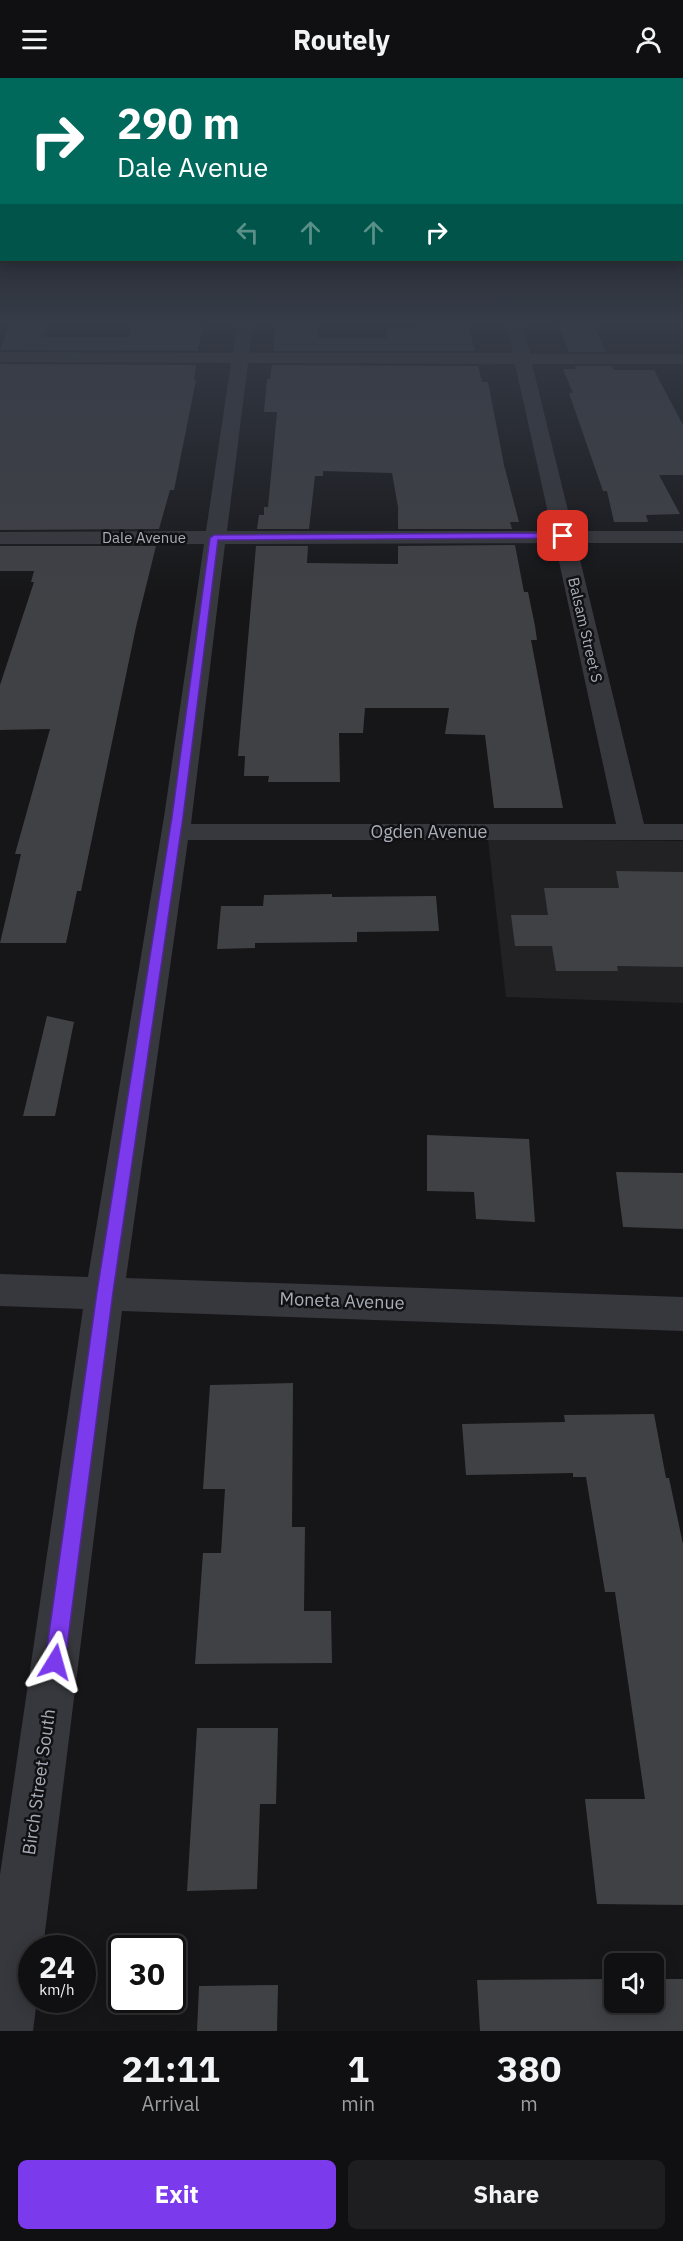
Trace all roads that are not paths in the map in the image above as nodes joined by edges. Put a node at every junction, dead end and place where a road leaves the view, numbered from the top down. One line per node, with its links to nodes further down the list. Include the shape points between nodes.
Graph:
1 (232, 413): 6 (street, Birch Street South)
2 (535, 413): 3 (street, Balsam Street S)
3 (563, 536): 4 (street, Dale Avenue); 6 (street, Dale Avenue); 9 (street, Balsam Street S)
4 (683, 537)
5 (0, 538): 6 (street, Dale Avenue)
6 (214, 538): 8 (street, Birch Street South)
7 (683, 831): 9 (street, Ogden Avenue)
8 (175, 832): 9 (street, Ogden Avenue); 11 (street, Birch Street South)
9 (632, 832)
10 (0, 1290): 11 (street, Moneta Avenue)
11 (105, 1292): 12 (street, Moneta Avenue); 13 (street, Birch Street South)
12 (683, 1314)
13 (5, 2031)

